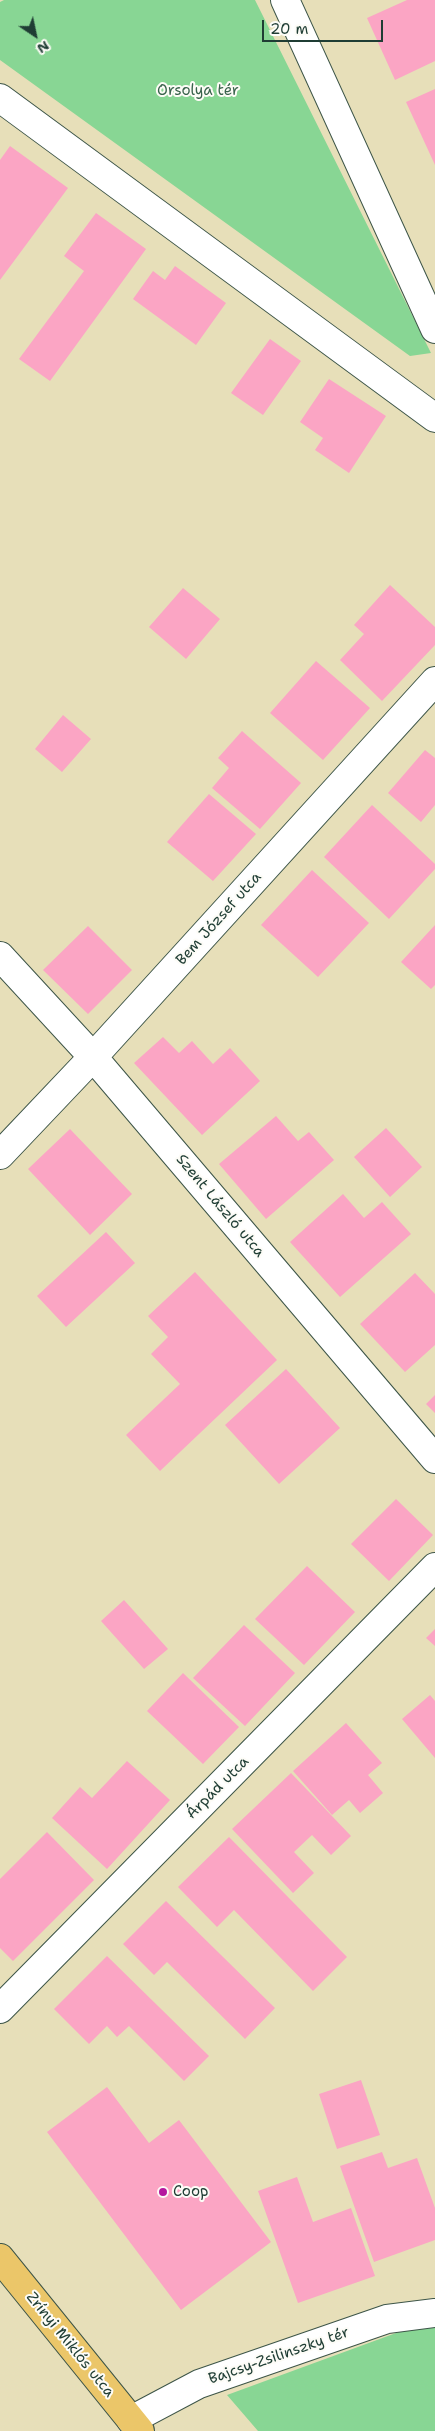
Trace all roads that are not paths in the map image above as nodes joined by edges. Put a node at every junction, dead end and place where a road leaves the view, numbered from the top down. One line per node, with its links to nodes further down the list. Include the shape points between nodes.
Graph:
1 (285, 0): 3 (street)
2 (0, 98): 4 (street)
3 (435, 329)
4 (435, 418)
5 (435, 681): 7 (street, Bem József utca)
6 (0, 956): 7 (street, Szent László utca)
7 (93, 1057): 8 (street, Bem József utca); 9 (street, Szent László utca)
8 (0, 1155)
9 (435, 1459)
10 (435, 1567): 11 (street, Árpád utca)
11 (0, 2009)
12 (0, 2258): 14 (main road, Zrínyi Miklós utca)
13 (435, 2313): 14 (street, Bajcsy-Zsilinszky tér, via 387,2319 199,2384)
14 (135, 2426)

